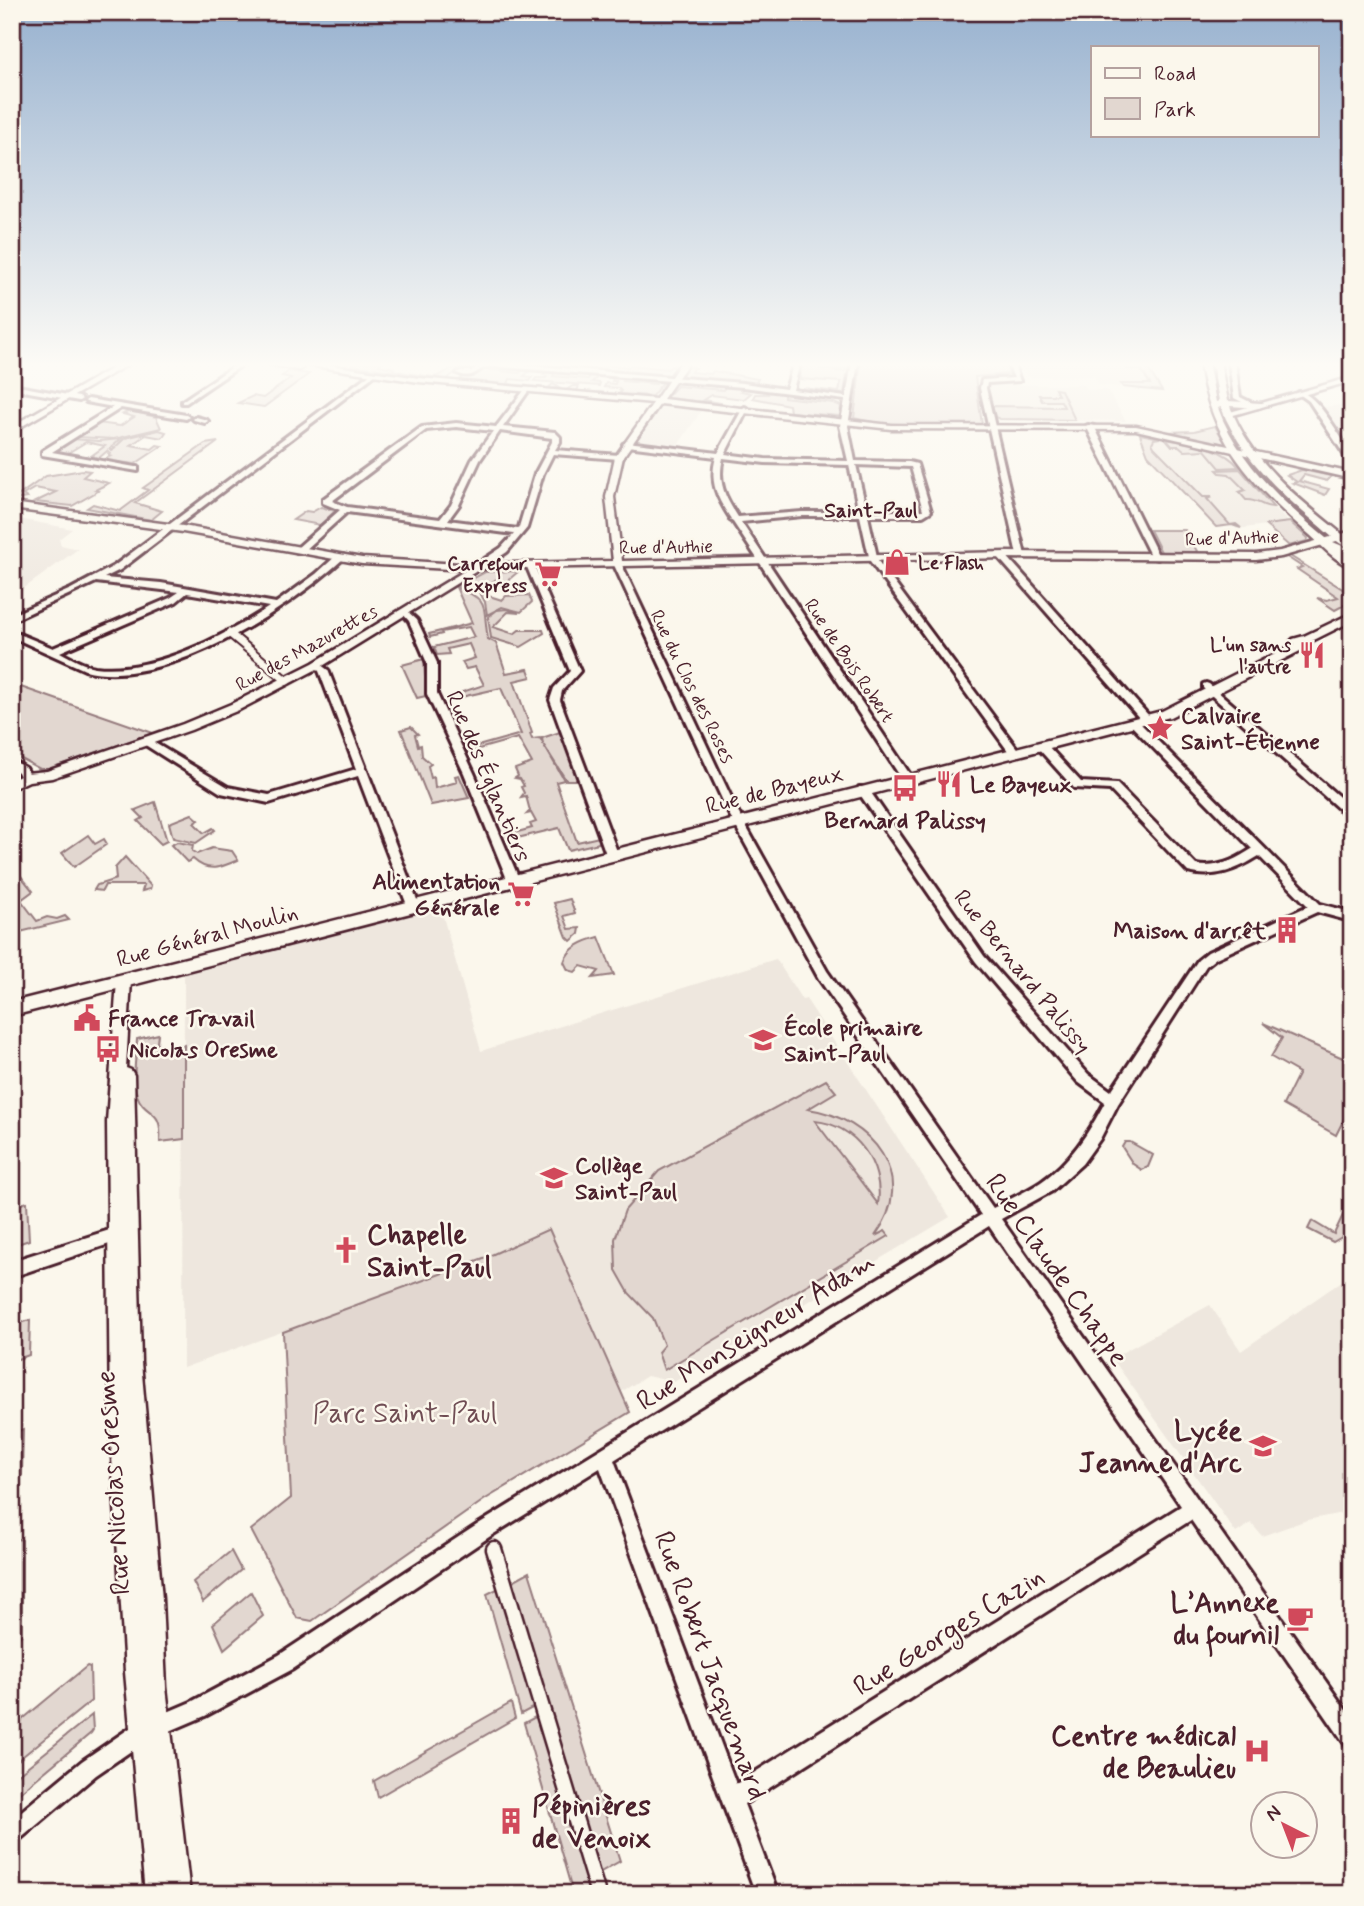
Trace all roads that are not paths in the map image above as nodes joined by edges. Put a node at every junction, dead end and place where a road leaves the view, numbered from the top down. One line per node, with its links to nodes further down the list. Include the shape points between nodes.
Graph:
1 (48, 451): 18 (street, via 45,453)
2 (271, 451): 25 (street)
3 (393, 451): 21 (street, via 326,501)
4 (482, 451): 24 (street)
5 (623, 451): 15 (street)
6 (676, 451): 16 (street)
7 (722, 451): 16 (street)
8 (850, 451): 17 (street)
9 (997, 451): 34 (street)
10 (1102, 451): 35 (street)
11 (1237, 451): 14 (street); 29 (main road, via 1275,496)
12 (1252, 451): 14 (main road)
13 (552, 452): 15 (street); 26 (street, via 539,474)
14 (1254, 454): 19 (street); 28 (main road, via 1288,492)
15 (619, 457): 39 (street, via 610,497)
16 (719, 457): 17 (street); 23 (street, Rue de Bois Robert, via 717,488)
17 (852, 463): 22 (street); 22 (street, via 913,465 927,511)
18 (135, 469)
19 (1352, 476)
20 (12, 506): 25 (street, Rue d'Authie)
21 (345, 509): 24 (street); 31 (street)
22 (863, 514): 23 (street, via 785,514); 37 (street)
23 (734, 520): 38 (street, Rue de Bois Robert)
24 (442, 522): 26 (street)
25 (170, 527): 31 (street, Rue d'Authie); 43 (street)
26 (520, 532): 42 (street, via 504,550)
27 (1352, 534): 28 (street)
28 (1340, 537): 29 (street, Rue d'Authie); 30 (main road)
29 (1324, 542): 32 (street); 35 (street, Rue d'Authie, via 1268,556); 40 (main road)
30 (1352, 547)
31 (300, 550): 36 (street, Rue d'Authie)
32 (1352, 553)
33 (1001, 555): 34 (street, Rue d'Authie); 37 (street, Rue d'Authie); 55 (street)
34 (1021, 555): 35 (street, Rue d'Authie)
35 (1155, 556)
36 (340, 557): 42 (street, Rue d'Authie); 45 (street, via 307,588)
37 (873, 558): 38 (street, Rue d'Authie); 58 (street)
38 (762, 561): 39 (street, Rue d'Authie); 62 (street, Rue de Bois Robert)
39 (618, 565): 41 (street, Rue d'Authie); 66 (street, Rue du Clos des Roses)
40 (1352, 565)
41 (531, 566): 42 (street, Rue d'Authie); 68 (street, via 575,671 557,690 555,700)
42 (477, 568): 46 (street, Rue des Mazurettes)
43 (97, 580): 44 (street); 48 (street)
44 (186, 590): 45 (street); 51 (street, via 173,600)
45 (279, 606): 49 (street)
46 (405, 612): 52 (street, Rue des Mazurettes); 69 (street, Rue des Églantiers, via 432,663 432,694)
47 (1352, 616): 54 (main road, Rue de Bayeux)
48 (12, 618)
49 (229, 633): 51 (street, via 159,663 125,671 92,669); 53 (street)
50 (12, 634): 51 (street)
51 (52, 652)
52 (317, 665): 53 (street, Rue des Mazurettes); 60 (street, via 323,670)
53 (287, 681): 56 (street, Rue des Mazurettes, via 235,707)
54 (1209, 689): 55 (main road, Rue de Bayeux, via 1166,714); 65 (street)
55 (1139, 720): 57 (main road, Rue de Bayeux); 67 (street)
56 (144, 741): 60 (street, via 225,790 269,799); 61 (street, Rue des Mazurettes, via 48,775)
57 (1042, 746): 58 (main road, Rue de Bayeux); 67 (street, via 1078,785 1113,787 1192,869 1213,871)
58 (1015, 753): 62 (main road, Rue de Bayeux)
59 (12, 763): 61 (street)
60 (362, 771): 70 (street)
61 (26, 777): 63 (street, Rue des Mazurettes)
62 (908, 779): 64 (main road, Rue de Bayeux)
63 (12, 785)
64 (863, 790): 66 (main road, Rue de Bayeux); 75 (street, Rue Bernard Palissy, via 972,948 1083,1078)
65 (1352, 814)
66 (738, 822): 68 (main road, Rue de Bayeux); 76 (street, Rue Claude Chappe, via 823,975)
67 (1259, 850): 71 (street)
68 (612, 854): 69 (main road, Rue de Bayeux)
69 (513, 879): 70 (main road, Rue de Bayeux)
70 (413, 905): 73 (main road, Rue Général Moulin)
71 (1316, 907): 72 (street); 75 (street, Rue Monseigneur Adam, via 1207,958)
72 (1343, 914)
73 (124, 980): 74 (main road, Rue Général Moulin); 77 (street, Rue Nicolas Oresme)
74 (12, 1009)
75 (1113, 1101): 76 (street, Rue Monseigneur Adam, via 1096,1135 1062,1173)
76 (990, 1217): 79 (street, Rue Monseigneur Adam); 80 (street, Rue Claude Chappe)
77 (122, 1233): 78 (street); 82 (street, Rue Nicolas Oresme, via 120,1424)
78 (12, 1269)
79 (604, 1456): 82 (street, Rue Monseigneur Adam, via 286,1662); 84 (street, Rue Robert Jacquemard)
80 (1193, 1509): 83 (street, Rue Claude Chappe); 84 (street, Rue Georges Cazin)
81 (494, 1549): 88 (street)
82 (151, 1730): 85 (street, Rue Monseigneur Adam, via 89,1768); 86 (street, Rue Nicolas Oresme); 87 (street, Rue Nicolas Oresme)
83 (1352, 1737)
84 (732, 1799): 89 (street, Rue Robert Jacquemard)
85 (12, 1833)
86 (157, 1894)
87 (178, 1894)
88 (598, 1894)
89 (767, 1894)

